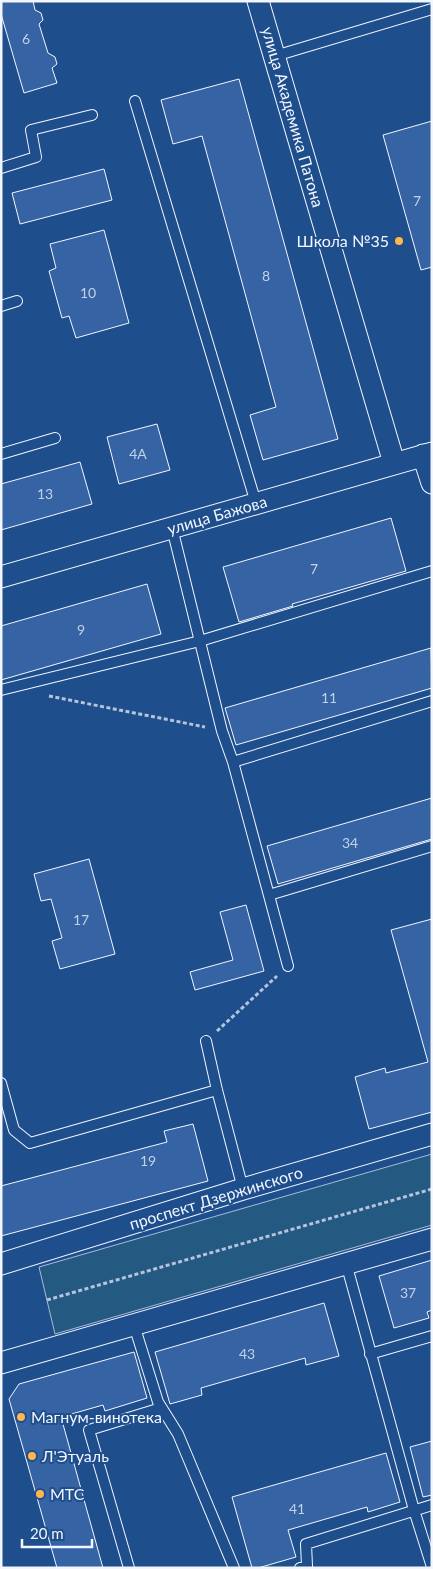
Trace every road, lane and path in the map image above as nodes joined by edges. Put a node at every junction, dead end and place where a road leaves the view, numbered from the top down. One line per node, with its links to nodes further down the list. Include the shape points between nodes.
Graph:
1 (258, 1): 3 (street, улица Академика Патона)
2 (432, 9): 3 (lane)
3 (275, 56): 12 (street, улица Академика Патона)
4 (135, 101): 14 (lane)
5 (92, 115): 6 (lane, via 31,130 36,157)
6 (1, 168)
7 (17, 302): 8 (lane)
8 (1, 306)
9 (55, 438): 10 (lane)
10 (1, 454)
11 (428, 454): 12 (street, улица Бажова); 13 (street)
12 (394, 463): 14 (street, улица Бажова)
13 (432, 483)
14 (256, 503): 15 (street, улица Бажова)
15 (172, 528): 17 (street, улица Бажова); 18 (lane)
16 (432, 571): 18 (lane)
17 (1, 577)
18 (200, 641): 19 (lane); 22 (lane)
19 (1, 690)
20 (45, 695): 22 (path)
21 (432, 701): 23 (lane)
22 (222, 731): 23 (lane)
23 (233, 762): 25 (lane)
24 (432, 846): 25 (lane)
25 (269, 895): 26 (lane)
26 (288, 966): 27 (path)
27 (206, 1041): 29 (lane)
28 (1, 1083): 29 (lane, via 14,1130 30,1142)
29 (217, 1090): 31 (lane)
30 (432, 1134): 31 (street, проспект Дзержинского)
31 (243, 1189): 35 (street, проспект Дзержинского)
32 (432, 1189): 36 (path)
33 (432, 1239): 34 (street)
34 (346, 1263): 37 (street); 39 (lane)
35 (1, 1264)
36 (47, 1300)
37 (134, 1325): 40 (street); 41 (lane)
38 (432, 1336): 39 (lane)
39 (370, 1354): 43 (lane)
40 (1, 1363)
41 (161, 1408): 44 (lane, via 89,1430); 45 (lane, via 178,1434)
42 (432, 1505): 43 (lane)
43 (414, 1510): 46 (lane, via 306,1544 307,1566); 47 (lane)
44 (129, 1568)
45 (234, 1568)
46 (300, 1568)
47 (432, 1568)

